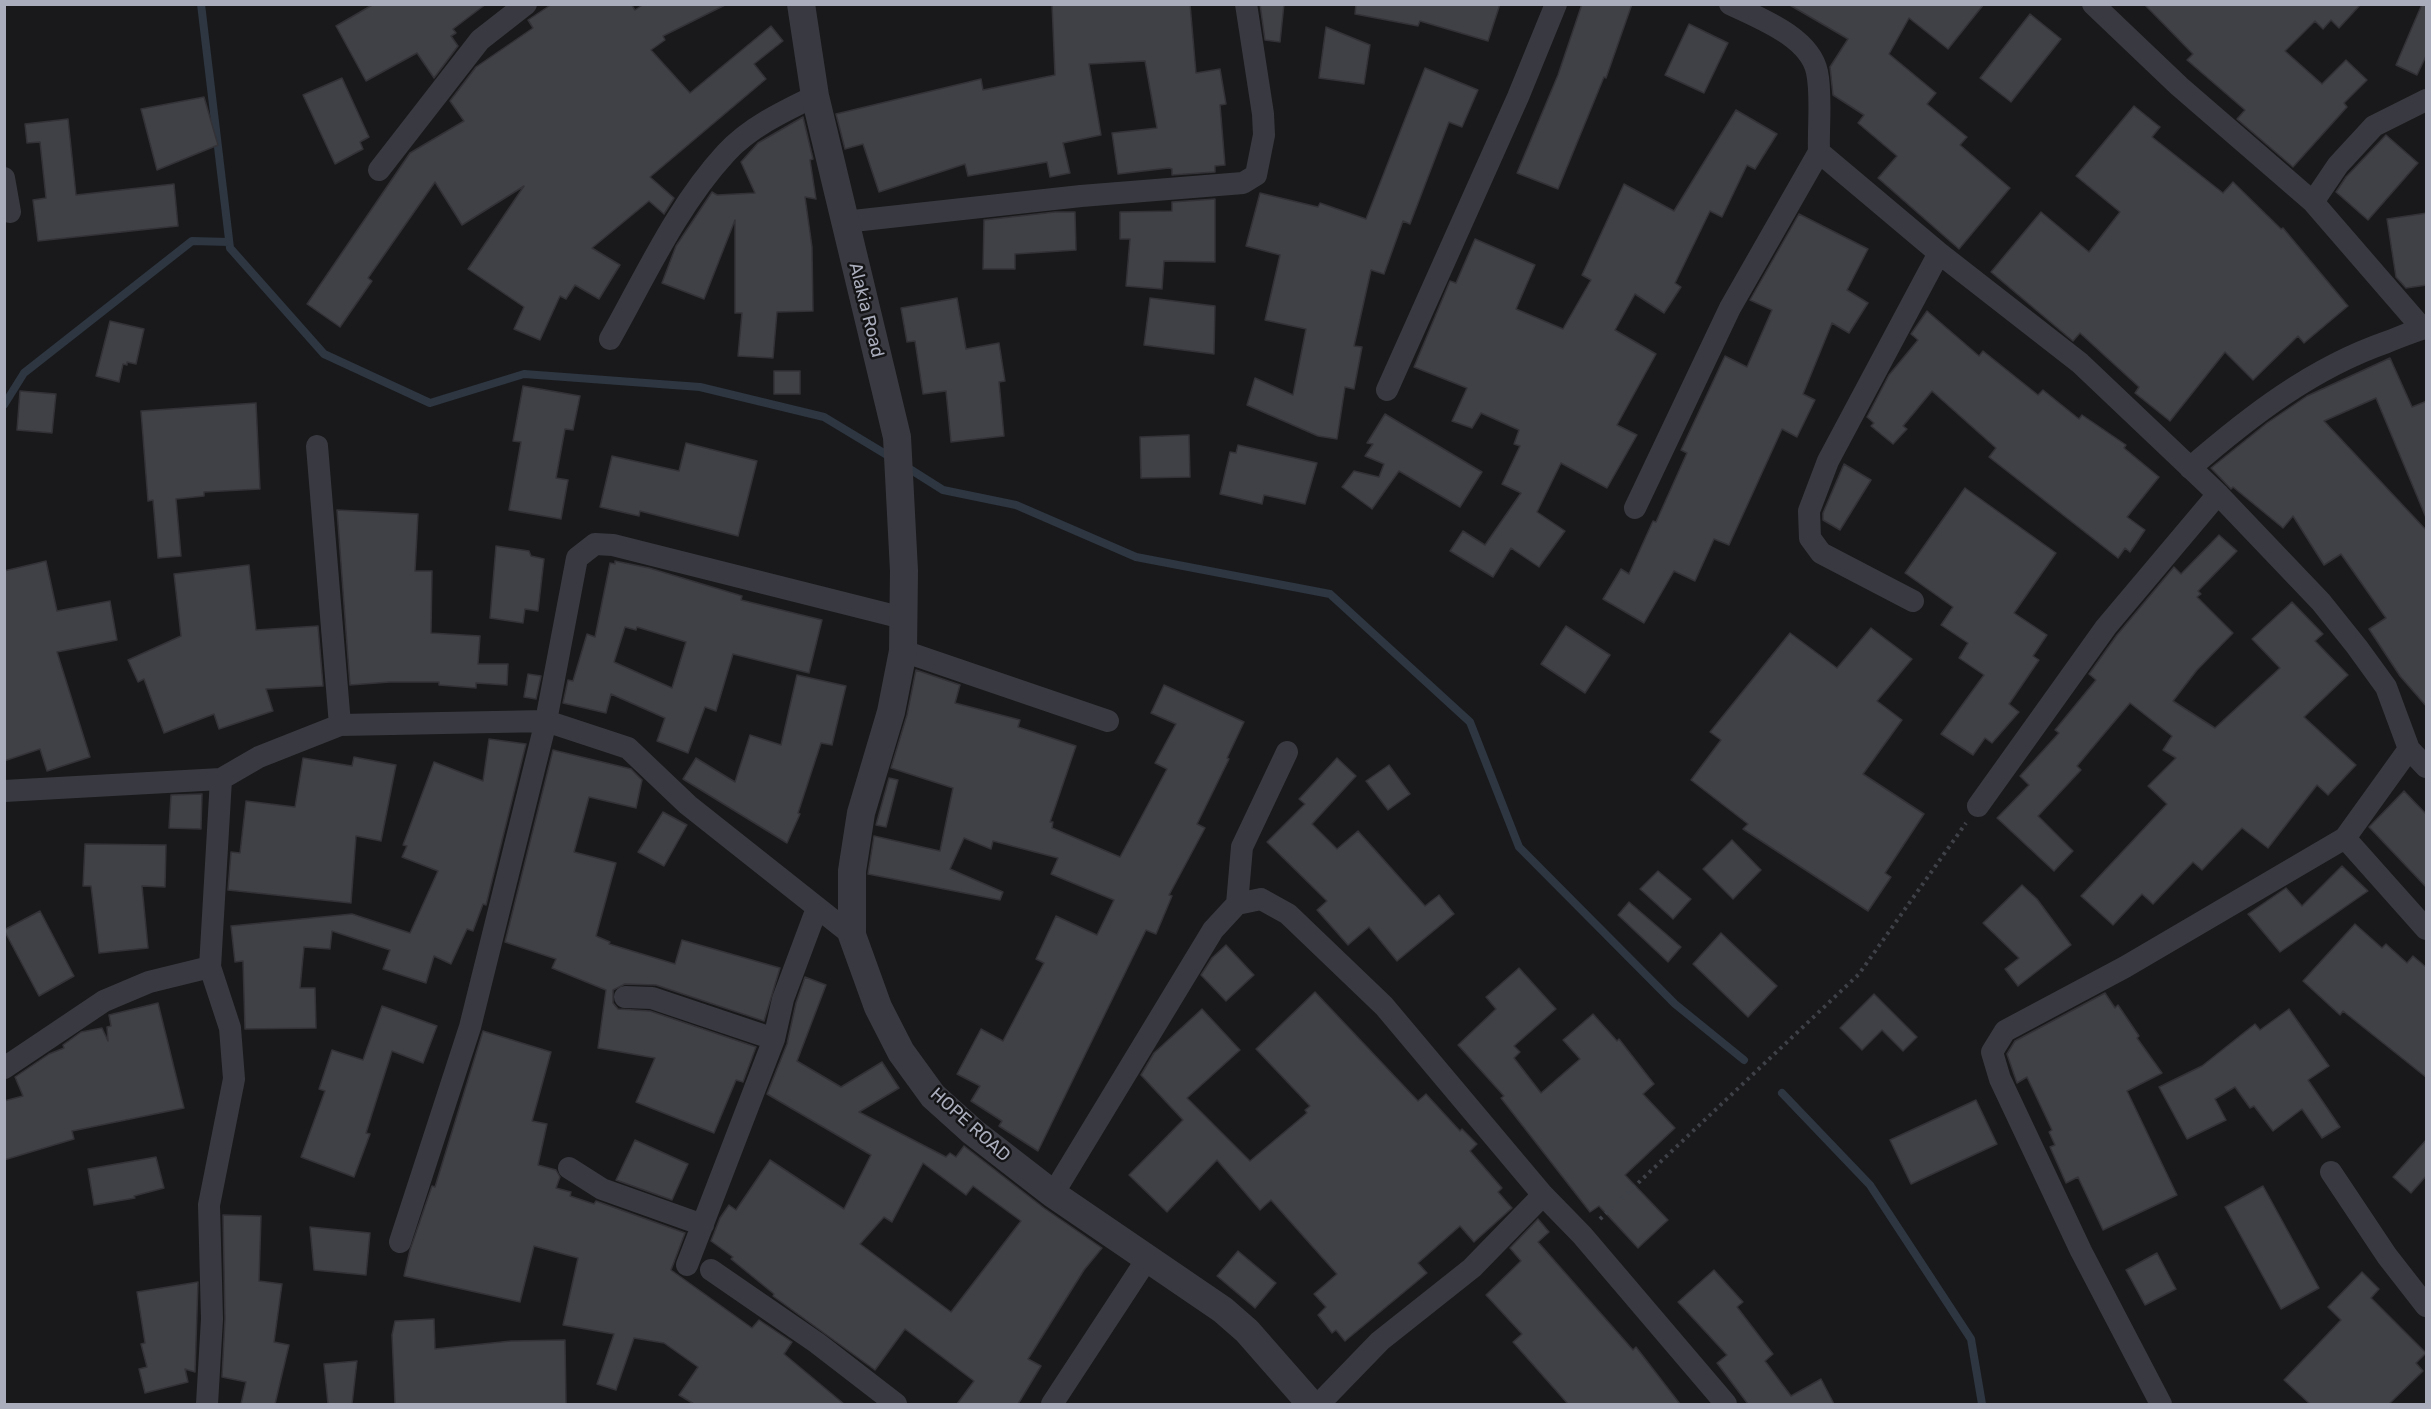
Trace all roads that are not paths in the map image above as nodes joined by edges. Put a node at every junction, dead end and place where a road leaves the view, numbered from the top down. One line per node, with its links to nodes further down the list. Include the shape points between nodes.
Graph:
1 (526, 4): 10 (street, via 480,40)
2 (801, 4): 7 (street, Alakia Road)
3 (1246, 4): 14 (street, via 1264,135 1256,175 1243,183)
4 (1556, 4): 18 (street)
5 (1730, 4): 9 (street, via 1764,21 1806,51 1817,71)
6 (2093, 4): 12 (street, via 2179,86)
7 (814, 96): 14 (street, Alakia Road); 17 (street, via 773,116 727,151 693,194)
8 (2427, 100): 12 (street, via 2374,126 2338,165)
9 (1818, 152): 15 (street); 22 (street, via 1730,308)
10 (379, 170)
11 (4, 178): 13 (street)
12 (2313, 202): 16 (street)
13 (10, 212)
14 (844, 222): 24 (street, Alakia Road, via 897,437 902,491)
15 (1939, 253): 20 (street, via 2080,363); 23 (street, via 1828,461 1809,511 1810,538 1821,553)
16 (2425, 329): 20 (street, via 2318,372 2259,410)
17 (610, 339)
18 (1387, 390)
19 (317, 446): 28 (street)
20 (2190, 468): 21 (street)
21 (2218, 494): 29 (street, via 2321,602 2357,647 2386,687); 34 (street, via 2106,627)
22 (1635, 508)
23 (1913, 601)
24 (903, 618): 25 (street, HOPE ROAD); 27 (street, via 645,552 595,544 577,558)
25 (903, 651): 26 (street); 39 (street, HOPE ROAD, via 891,712 861,813 852,871)
26 (1108, 720)
27 (546, 721): 28 (street); 37 (street, via 628,748 688,805); 49 (street, via 470,1027)
28 (340, 725): 32 (street, via 259,757)
29 (2409, 749): 31 (street); 35 (street)
30 (1287, 752): 36 (street, via 1242,847)
31 (2427, 767)
32 (221, 779): 33 (street); 40 (street)
33 (4, 792)
34 (1978, 806)
35 (2345, 838): 38 (street); 60 (street, via 2125,967 2005,1031 1992,1052 2000,1078 2081,1251)
36 (1237, 904): 46 (street, via 1213,930); 47 (street, via 1261,899 1287,914 1340,963 1384,1006)
37 (817, 908): 39 (street); 42 (street, via 783,999)
38 (2427, 929)
39 (852, 935): 46 (street, HOPE ROAD, via 878,1007 901,1052 933,1096)
40 (210, 967): 43 (street, via 149,982 104,1001); 54 (street, via 230,1028 234,1079 209,1205 212,1319)
41 (625, 997): 42 (street, via 652,998)
42 (774, 1040): 48 (street, via 736,1143 717,1181)
43 (4, 1068)
44 (569, 1168): 48 (street, via 602,1189)
45 (2331, 1172): 53 (street, via 2387,1256)
46 (1053, 1194): 50 (street, HOPE ROAD)
47 (1544, 1195): 58 (street, via 1472,1268 1380,1341); 59 (street)
48 (704, 1225): 51 (street)
49 (400, 1242)
50 (1147, 1259): 56 (street); 57 (street, HOPE ROAD, via 1247,1331)
51 (687, 1265)
52 (711, 1270): 55 (street)
53 (2427, 1306)
54 (207, 1404)
55 (896, 1404)
56 (1052, 1404)
57 (1311, 1404)
58 (1319, 1404)
59 (1726, 1404)
60 (2161, 1404)

